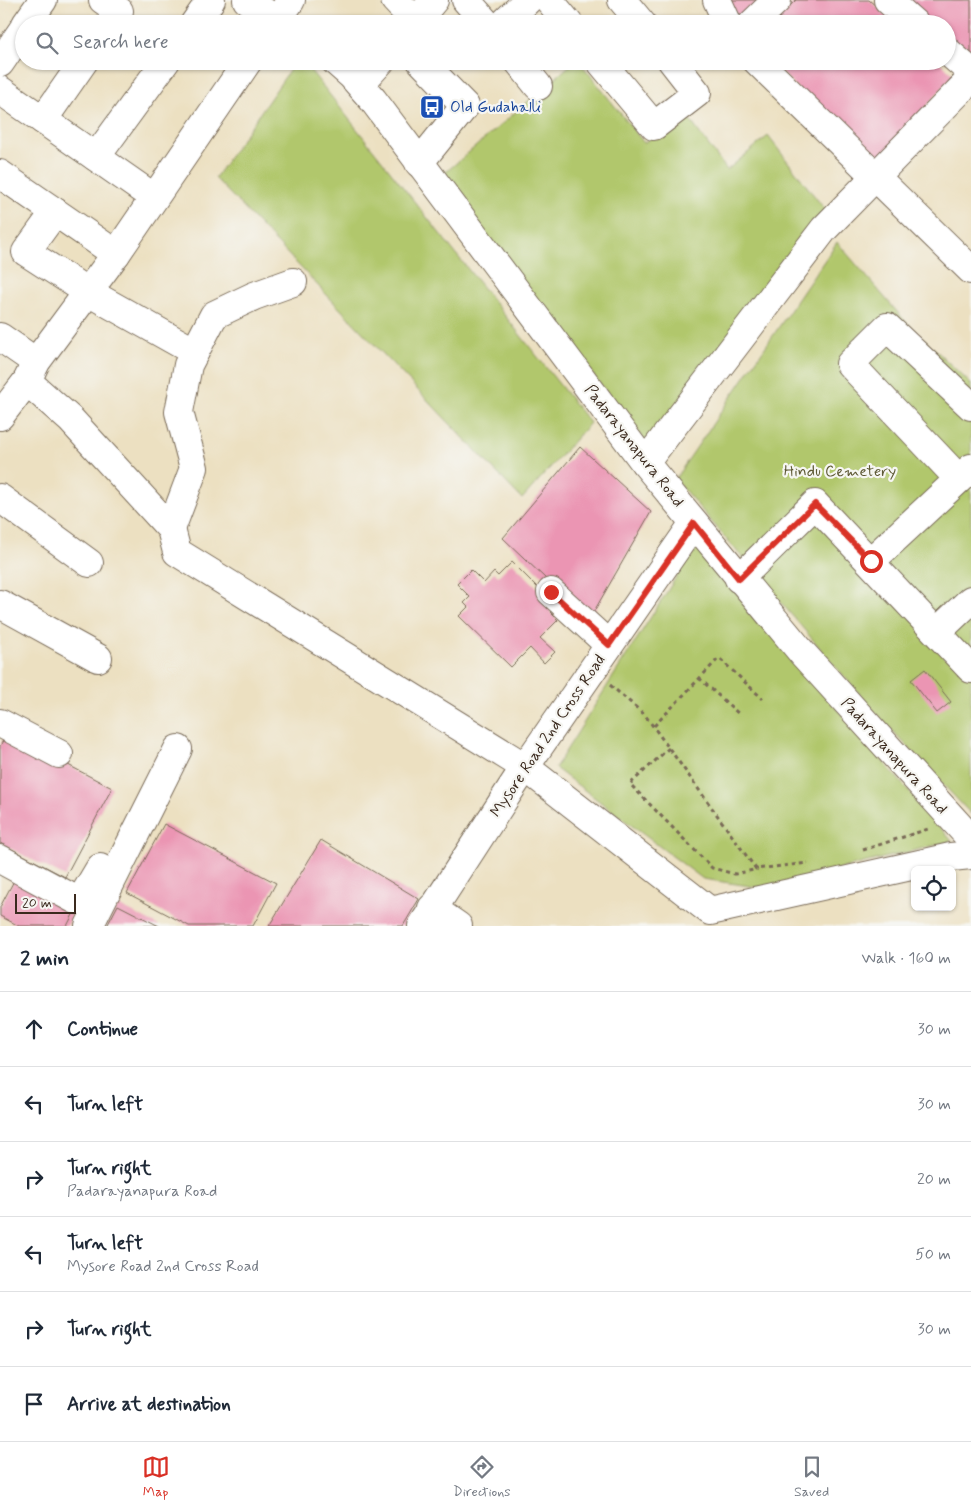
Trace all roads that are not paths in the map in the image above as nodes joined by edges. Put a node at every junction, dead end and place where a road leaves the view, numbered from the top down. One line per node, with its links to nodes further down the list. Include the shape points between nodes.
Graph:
1 (42, 0): 13 (street)
2 (211, 0): 14 (street)
3 (247, 0): 15 (street)
4 (395, 0): 16 (street)
5 (434, 0): 17 (street)
6 (466, 0): 18 (street)
7 (528, 0): 19 (street)
8 (549, 0): 20 (street)
9 (622, 0): 21 (street)
10 (717, 0): 22 (street)
11 (777, 0): 23 (street)
12 (888, 0): 24 (street)
13 (32, 15)
14 (200, 15)
15 (277, 15)
16 (408, 15)
17 (422, 15)
18 (479, 15)
19 (512, 15)
20 (562, 15)
21 (634, 15)
22 (724, 15)
23 (761, 15)
24 (905, 15)
25 (15, 41): 27 (street)
26 (956, 60): 38 (street)
27 (0, 63)
28 (78, 70): 43 (street)
29 (159, 70): 44 (street)
30 (242, 70): 48 (street)
31 (345, 70): 40 (street, Padarayanapura Road)
32 (373, 70): 40 (street)
33 (430, 70): 45 (street, via 465,106)
34 (525, 70): 41 (street)
35 (607, 70): 36 (street, via 654,126 697,92)
36 (679, 70)
37 (766, 70): 47 (street)
38 (971, 72)
39 (971, 79): 47 (street)
40 (360, 84): 45 (street, Padarayanapura Road)
41 (538, 86)
42 (0, 90): 43 (street)
43 (43, 120): 44 (street)
44 (96, 157): 48 (street)
45 (419, 163): 59 (street, Padarayanapura Road)
46 (0, 174): 49 (street)
47 (875, 179): 51 (street); 59 (street, via 824,229)
48 (153, 197): 50 (street)
49 (55, 212): 50 (street); 53 (street, via 26,252)
50 (116, 254): 53 (street)
51 (971, 270)
52 (293, 282): 55 (street, via 214,315)
53 (88, 292): 55 (street); 56 (street)
54 (0, 337): 56 (street)
55 (195, 352): 63 (street, via 188,365 179,412 194,468)
56 (31, 371): 58 (street); 63 (street, via 42,392)
57 (971, 406): 60 (street, via 887,327 850,364)
58 (0, 416)
59 (646, 463): 62 (street, Padarayanapura Road)
60 (965, 474): 64 (street)
61 (0, 498): 65 (street)
62 (694, 523): 66 (street, Padarayanapura Road); 71 (street, Mysore Road 2nd Cross Road)
63 (171, 529): 77 (street, via 177,552)
64 (871, 561): 66 (street, via 815,504); 70 (street)
65 (89, 563)
66 (739, 579): 79 (street, Padarayanapura Road)
67 (551, 592): 71 (street)
68 (971, 600): 70 (street)
69 (0, 604): 72 (street)
70 (938, 632): 73 (street)
71 (609, 645): 77 (street, Mysore Road 2nd Cross Road)
72 (98, 658)
73 (971, 669)
74 (0, 723): 76 (street)
75 (178, 749): 83 (street)
76 (59, 754)
77 (525, 767): 80 (street, via 710,911); 82 (street, Mysore Road 2nd Cross Road)
78 (134, 808): 81 (street, via 82,900 69,897)
79 (971, 839)
80 (971, 855)
81 (0, 859)
82 (427, 917): 84 (street)
83 (89, 926)
84 (458, 926)

